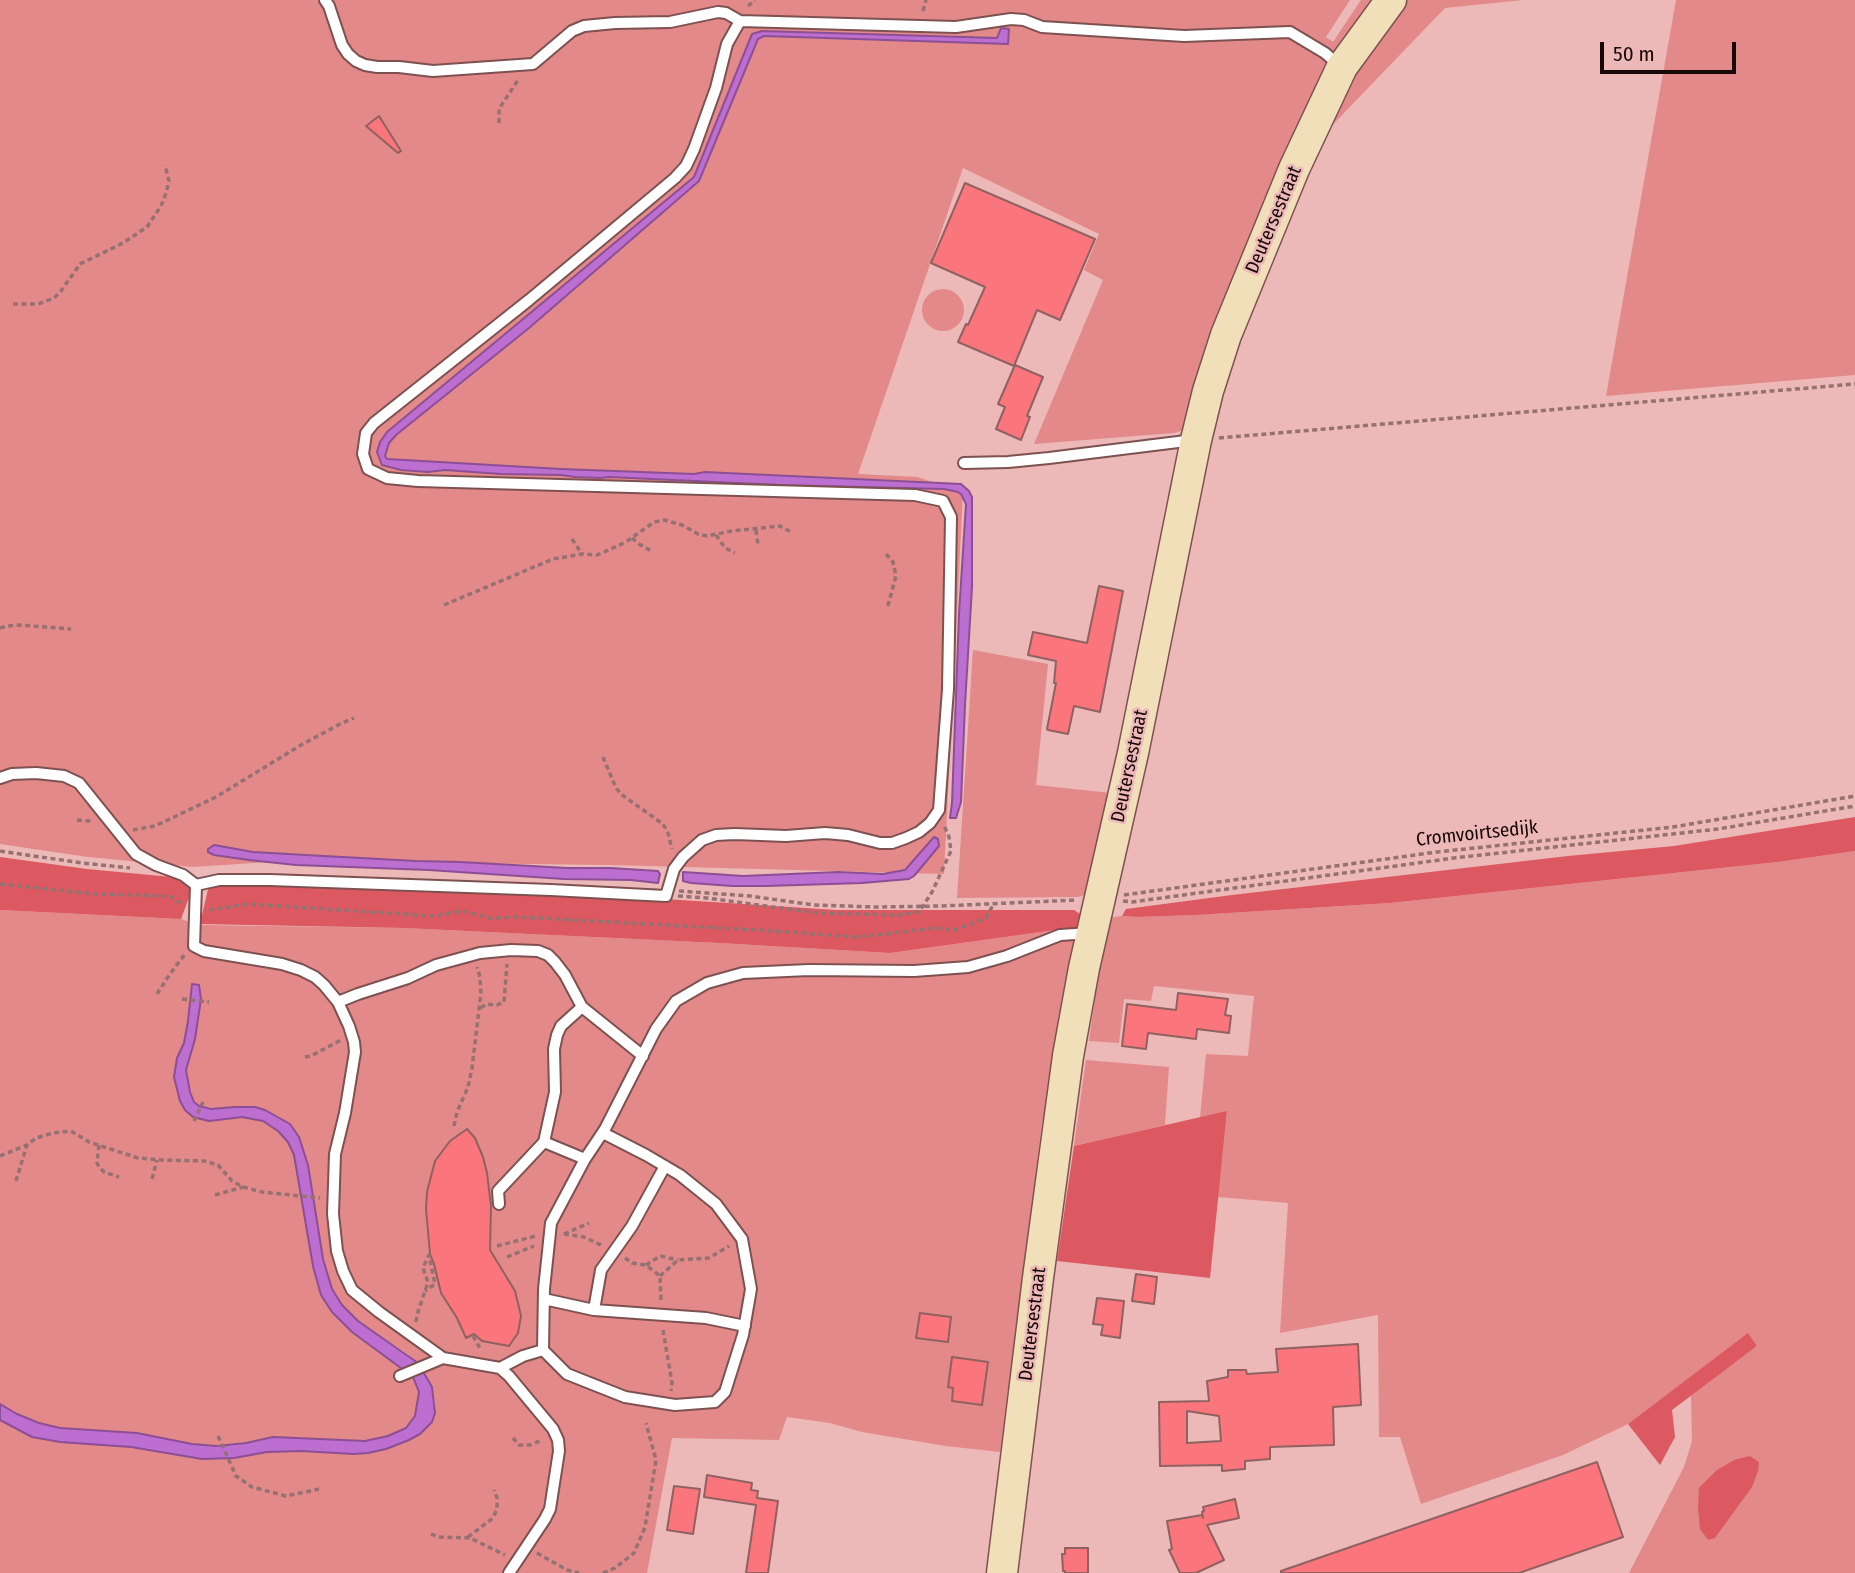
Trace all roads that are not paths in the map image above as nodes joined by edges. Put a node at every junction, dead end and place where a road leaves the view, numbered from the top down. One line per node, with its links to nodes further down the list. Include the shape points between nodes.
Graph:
1 (325, 0): 3 (lane, via 348,54 365,65 433,71 533,64 584,26 670,22 718,12)
2 (1391, 0): 4 (street, Deutersestraat)
3 (740, 21): 4 (lane, via 956,27 1011,19 1042,27 1184,36 1290,32); 8 (lane, via 727,44 716,88 686,166 529,300 374,423 366,433 363,454 368,469 387,478 418,481 915,495 943,501 951,517 948,688 939,810 919,832 892,843 824,833 716,835 702,840 674,869 666,896 270,880)
4 (1342, 67): 5 (street, Deutersestraat, via 1294,169 1226,335)
5 (1196, 440): 6 (lane, via 1035,460); 9 (street, Deutersestraat)
6 (964, 463)
7 (0, 778): 8 (lane, via 36,773 72,779 136,854)
8 (196, 885): 10 (lane, via 194,946 301,970 315,977)
9 (1093, 933): 12 (lane, via 1060,935 968,967 771,971 706,983 676,1001); 26 (street, Deutersestraat, via 1068,1056)
10 (338, 1002): 11 (lane, via 436,965 511,950 548,955); 22 (lane, via 354,1042 353,1069 333,1166 337,1251 352,1290)
11 (582, 1007): 12 (lane); 14 (lane, via 557,1035 555,1092)
12 (643, 1056): 13 (lane)
13 (603, 1133): 15 (lane); 16 (lane)
14 (544, 1142): 15 (lane); 17 (lane, via 498,1191)
15 (585, 1159): 18 (lane, via 551,1223)
16 (665, 1166): 19 (lane, via 601,1270); 20 (lane, via 716,1204 742,1239 751,1289)
17 (499, 1204)
18 (544, 1299): 19 (lane); 21 (lane)
19 (594, 1310): 20 (lane, via 706,1318)
20 (745, 1326): 21 (lane, via 725,1392 715,1402 670,1404 625,1397 567,1374)
21 (543, 1350): 23 (lane)
22 (443, 1358): 23 (lane); 24 (lane)
23 (500, 1368): 25 (lane, via 553,1429 559,1451 550,1509)
24 (400, 1376)
25 (509, 1573)
26 (1002, 1573)

